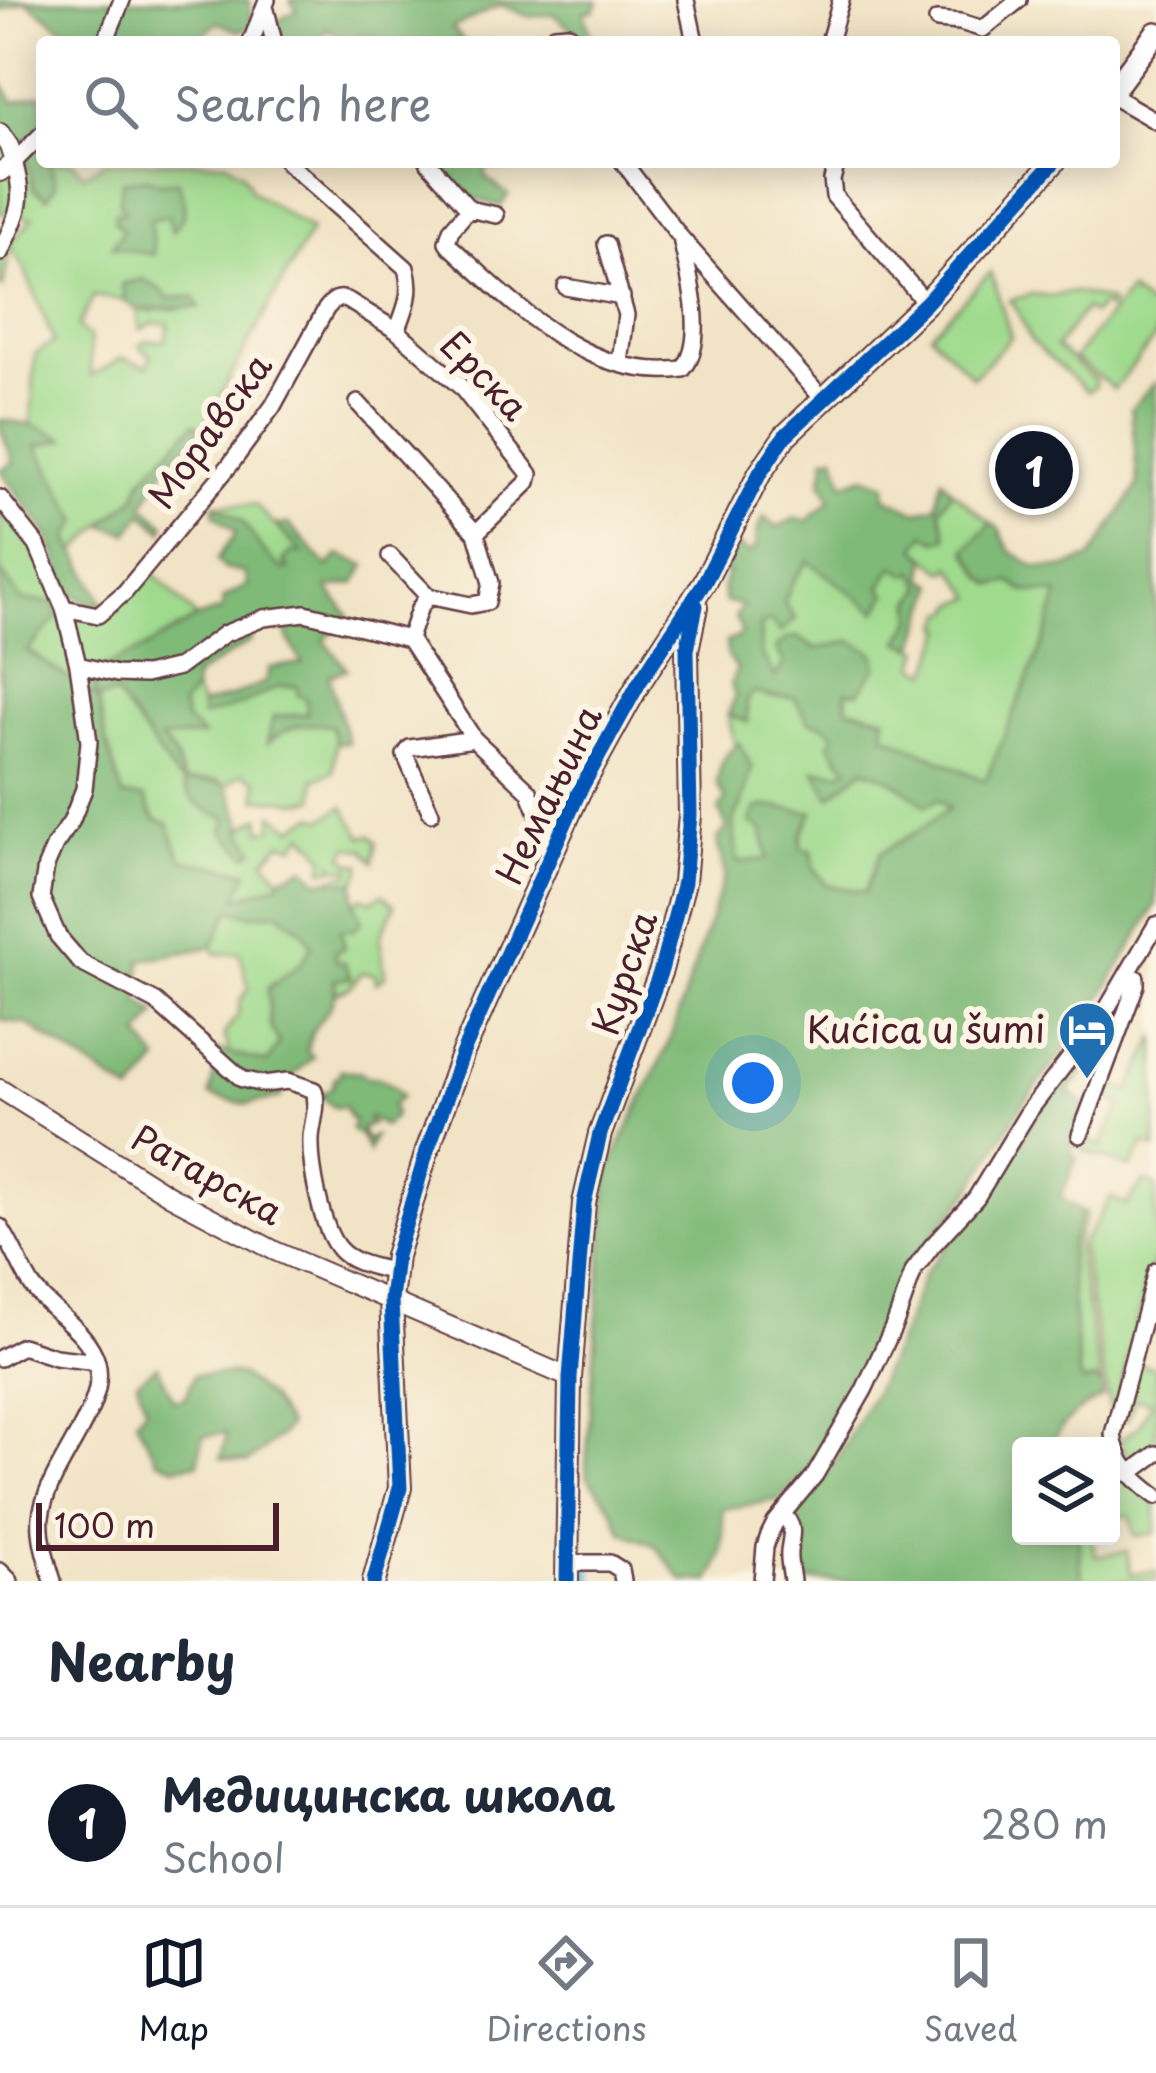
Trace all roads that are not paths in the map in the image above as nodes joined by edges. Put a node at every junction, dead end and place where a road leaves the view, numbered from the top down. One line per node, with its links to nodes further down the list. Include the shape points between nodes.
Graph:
1 (122, 0): 8 (street)
2 (686, 0): 11 (street)
3 (841, 0): 12 (street)
4 (1019, 0): 6 (street, via 983,28)
5 (266, 4): 9 (street); 10 (street)
6 (937, 20)
7 (1156, 33): 13 (main road)
8 (107, 36)
9 (253, 36)
10 (273, 36)
11 (694, 36)
12 (832, 36)
13 (1120, 84)
14 (1120, 97): 15 (street)
15 (1156, 121)
16 (0, 134): 18 (street, via 9,146)
17 (36, 140): 18 (street)
18 (7, 167): 28 (street, via 22,188)
19 (294, 168): 32 (street, Ерска, via 406,268 409,299)
20 (433, 168): 24 (street)
21 (628, 168): 26 (street)
22 (835, 168): 31 (street, via 834,196)
23 (1049, 168): 31 (main road, Немањина)
24 (469, 209): 25 (street); 33 (street, via 451,230 450,246 536,322)
25 (496, 215)
26 (681, 238): 33 (street, via 694,305 691,361 660,372); 34 (street)
27 (606, 244): 30 (street)
28 (0, 253)
29 (566, 287): 30 (street)
30 (622, 296): 33 (street)
31 (926, 303): 34 (main road, Немањина)
32 (397, 331): 37 (street, Ерска, via 461,387 528,469 528,482); 41 (street, Моравска, via 335,299 273,406 125,592 98,615)
33 (620, 363)
34 (823, 398): 39 (main road, Немањина, via 768,460)
35 (358, 403): 37 (street)
36 (0, 499): 41 (street, via 37,545)
37 (476, 533): 40 (street, via 491,583 487,602)
38 (390, 556): 40 (street)
39 (704, 584): 43 (main road, Немањина); 45 (main road, Курска)
40 (428, 596): 42 (street)
41 (64, 608): 44 (street)
42 (409, 639): 44 (street, via 305,613 264,618 224,634 179,667 145,675); 46 (street)
43 (653, 661): 45 (main road, via 670,663); 48 (main road, Немањина, via 596,757)
44 (78, 665): 55 (street, via 89,742 84,789 46,866 41,897 58,936 81,963 156,1003 242,1079 314,1090 311,1154 325,1222 340,1250)
45 (687, 685): 59 (main road, Курска, via 684,882 662,970 592,1161)
46 (474, 739): 47 (street, via 404,755); 48 (street, via 529,791)
47 (431, 813)
48 (549, 862): 55 (main road, Немањина, via 463,1052)
49 (1156, 925): 50 (street)
50 (1129, 972): 52 (street, via 1136,985); 63 (street, via 976,1198 914,1270 864,1390)
51 (0, 1089): 56 (street, Ратарска, via 169,1195)
52 (1080, 1136)
53 (0, 1227): 58 (street, via 33,1287)
54 (1156, 1270): 61 (street, via 1113,1434)
55 (394, 1272): 56 (main road, Немањина)
56 (391, 1301): 59 (street, Ратарска); 68 (main road, Немањина, via 400,1488)
57 (0, 1358): 58 (street, via 22,1346)
58 (97, 1362): 67 (street, via 91,1410 52,1478 40,1521)
59 (570, 1378): 65 (main road, Курска)
60 (1156, 1454): 61 (street)
61 (1129, 1474): 62 (street)
62 (1156, 1496)
63 (783, 1514): 70 (street, via 765,1547); 71 (street, via 794,1530)
64 (0, 1570): 66 (street)
65 (567, 1572): 69 (street, via 614,1564)
66 (10, 1581)
67 (53, 1581)
68 (374, 1581)
69 (623, 1581)
70 (762, 1581)
71 (793, 1581)

